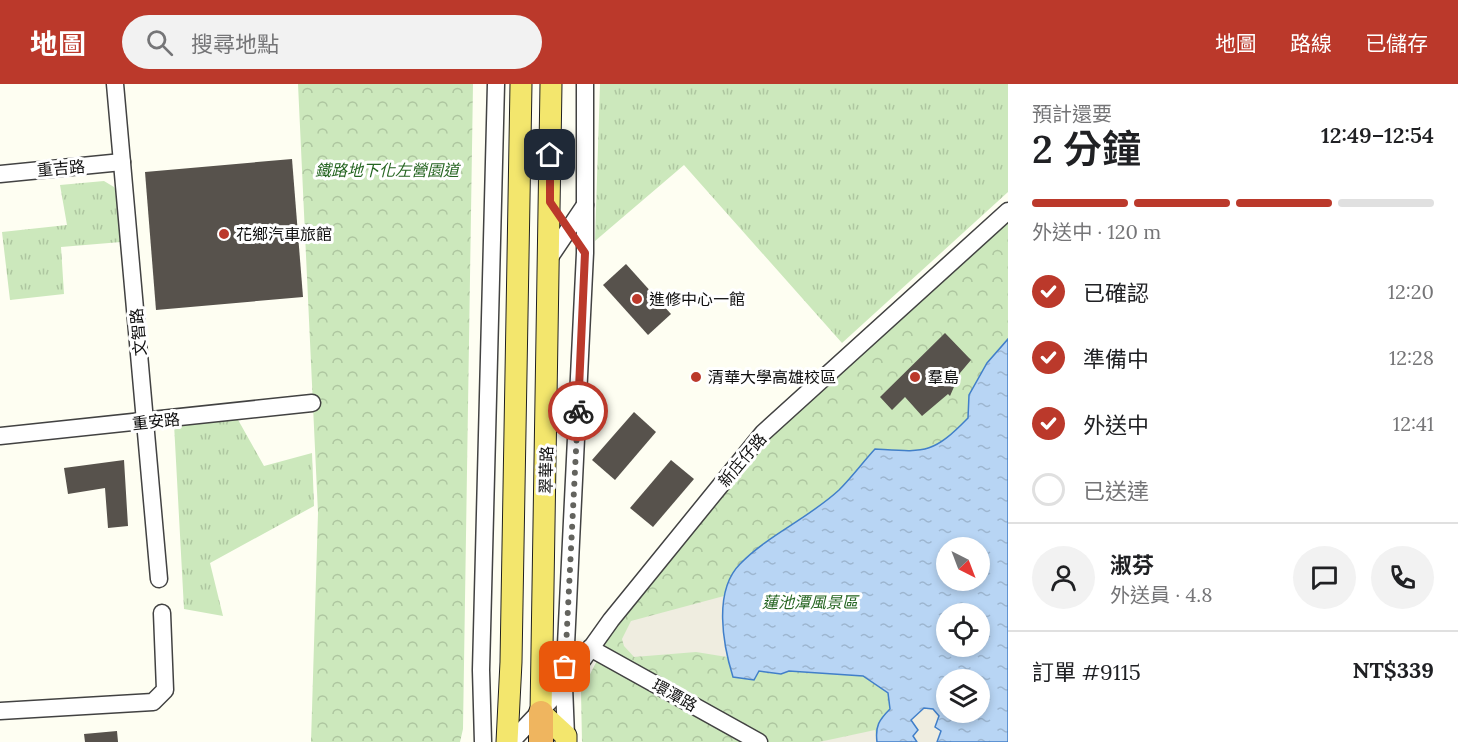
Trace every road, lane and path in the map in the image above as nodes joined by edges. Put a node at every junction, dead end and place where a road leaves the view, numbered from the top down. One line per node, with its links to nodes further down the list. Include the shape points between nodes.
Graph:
1 (115, 84): 6 (street, 文智路)
2 (496, 84): 24 (street)
3 (521, 84): 25 (main road, 翠華路)
4 (551, 84): 8 (main road, 翠華路)
5 (585, 84): 9 (street, 翠華路)
6 (122, 162): 7 (street, 重吉路); 15 (street, 文智路)
7 (0, 174)
8 (550, 202): 11 (street); 13 (main road, 翠華路)
9 (586, 203): 11 (street); 12 (street, 翠華路)
10 (1008, 211): 19 (street, 新庄仔路, via 763,433)
11 (570, 230): 12 (street); 13 (street)
12 (585, 253): 20 (street, 翠華路)
13 (550, 257): 22 (main road, 翠華路)
14 (312, 403): 15 (street, 重安路)
15 (147, 422): 16 (street, 重安路); 17 (street, 文智路)
16 (0, 436)
17 (159, 579)
18 (162, 613): 21 (street, via 165,690 153,702)
19 (590, 648): 20 (street, 新庄仔路); 28 (street, 環潭路)
20 (564, 686): 22 (street, 新庄仔路); 23 (street, 翠華路)
21 (0, 711)
22 (541, 713): 23 (main road, 翠華路); 26 (street, 新庄仔路); 27 (highway)
23 (566, 739)
24 (483, 742)
25 (507, 742)
26 (512, 742)
27 (541, 742)
28 (759, 742)

